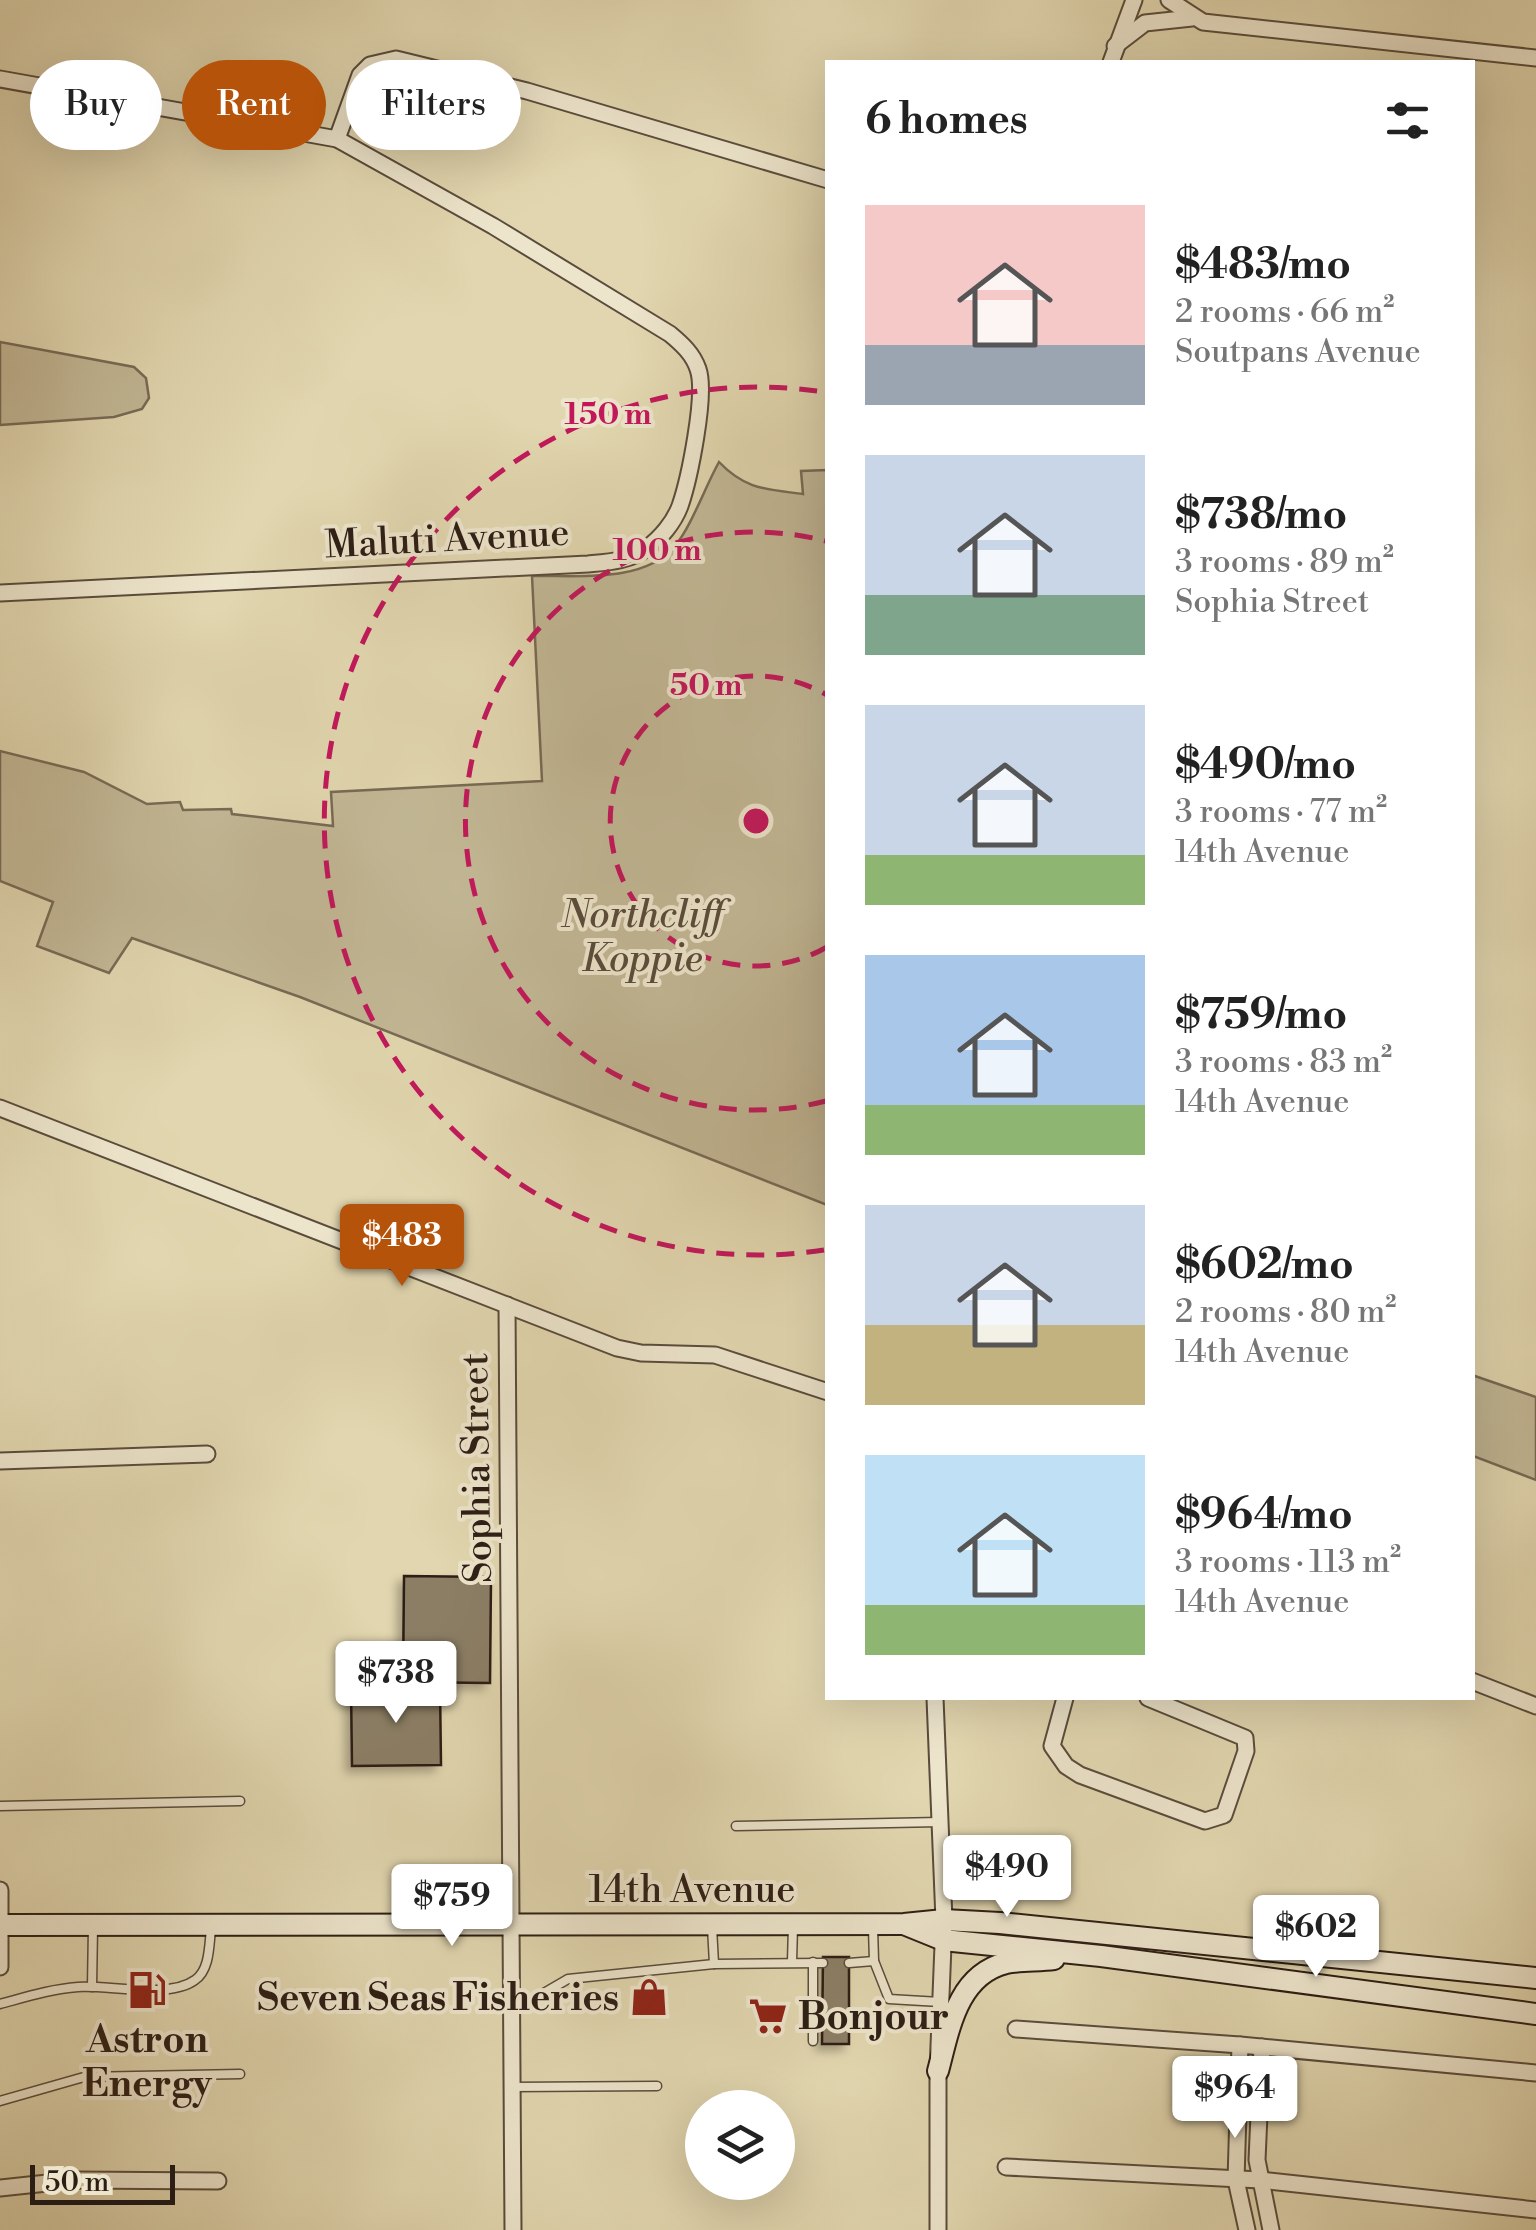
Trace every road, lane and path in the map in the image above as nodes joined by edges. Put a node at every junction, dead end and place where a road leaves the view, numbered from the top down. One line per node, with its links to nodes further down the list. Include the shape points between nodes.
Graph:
1 (1134, 0): 4 (street)
2 (1169, 0): 3 (street)
3 (1192, 18): 4 (street, via 1145,23); 5 (street)
4 (1113, 54)
5 (1536, 58)
6 (0, 80): 7 (street, Maluti Avenue)
7 (336, 139): 8 (street, via 360,76 370,65 396,58); 9 (street, Maluti Avenue, via 493,226 686,348 701,394 680,507 668,527 639,554 610,562)
8 (825, 179)
9 (0, 592)
10 (0, 1108): 11 (street)
11 (507, 1305): 12 (street, via 617,1348 715,1355); 27 (street, Sophia Street)
12 (825, 1391)
13 (207, 1454): 14 (street)
14 (0, 1460)
15 (1475, 1682): 19 (street)
16 (935, 1700): 22 (street)
17 (1065, 1700): 18 (street, via 1052,1746 1066,1766 1205,1821 1224,1815 1245,1738)
18 (1153, 1700)
19 (1536, 1706)
20 (240, 1801): 21 (lane)
21 (0, 1806)
22 (940, 1822): 23 (lane); 32 (street)
23 (736, 1826)
24 (0, 1890): 30 (street)
25 (93, 1924): 26 (main road, 14th Avenue); 30 (main road, 14th Avenue); 40 (lane)
26 (212, 1924): 27 (main road, 14th Avenue); 40 (lane, via 205,1967 196,1980 173,1989)
27 (511, 1924): 31 (main road, 14th Avenue); 43 (street, Sophia Street)
28 (793, 1924): 29 (main road, 14th Avenue); 31 (main road, 14th Avenue); 35 (lane)
29 (873, 1924): 32 (main road, 14th Avenue); 34 (lane)
30 (0, 1925): 38 (street)
31 (712, 1925): 37 (lane)
32 (944, 1930): 33 (main road, 14th Avenue); 39 (main road, 14th Avenue, via 1000,1923); 41 (street)
33 (1101, 1956): 44 (main road, 14th Avenue); 49 (main road, via 990,1970 963,1992)
34 (874, 1960): 36 (lane); 41 (lane, via 890,2000)
35 (792, 1962): 37 (lane); 46 (lane, via 818,1962)
36 (850, 1963)
37 (714, 1964): 43 (lane, via 568,1980)
38 (0, 1967)
39 (1536, 1978)
40 (92, 1987): 42 (lane)
41 (940, 2002): 49 (street)
42 (0, 2004)
43 (512, 2012): 53 (street, Sophia Street)
44 (1536, 2014)
45 (1016, 2029): 47 (street)
46 (813, 2041)
47 (1240, 2045): 48 (street); 57 (street)
48 (1262, 2046): 50 (street); 58 (street)
49 (938, 2071): 62 (street)
50 (1536, 2073)
51 (240, 2074): 54 (lane, via 84,2077)
52 (657, 2086): 53 (lane)
53 (512, 2087): 61 (street, Sophia Street)
54 (0, 2101)
55 (1006, 2167): 57 (street)
56 (218, 2180): 59 (street, via 75,2180)
57 (1236, 2180): 58 (street); 63 (street)
58 (1260, 2180): 60 (street); 64 (street)
59 (0, 2188)
60 (1536, 2210)
61 (513, 2230)
62 (938, 2230)
63 (1248, 2230)
64 (1271, 2230)

